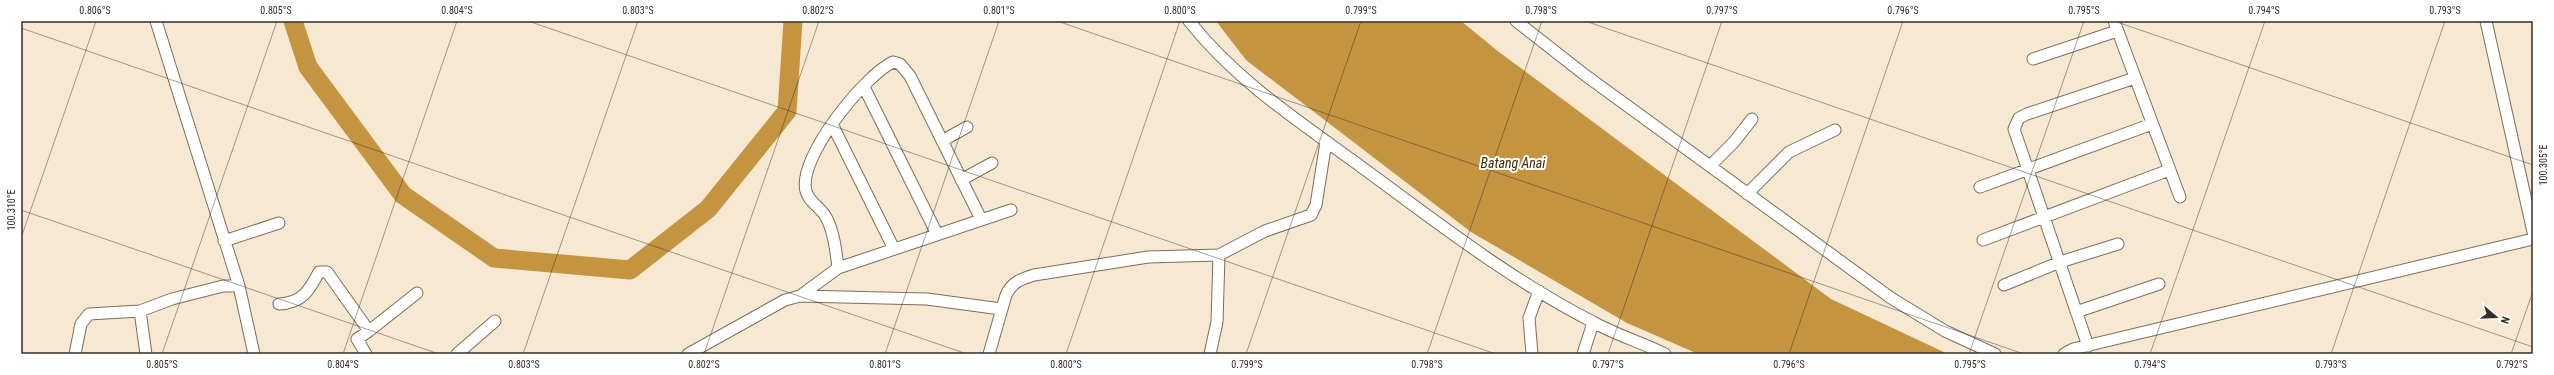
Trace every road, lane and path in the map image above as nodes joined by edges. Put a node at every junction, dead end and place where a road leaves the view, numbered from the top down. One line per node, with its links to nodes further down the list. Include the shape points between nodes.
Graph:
1 (156, 21): 32 (street)
2 (1189, 21): 15 (street, via 1206,42 1243,78)
3 (1516, 21): 17 (street)
4 (2486, 21): 28 (street)
5 (2116, 26): 6 (street); 7 (street)
6 (2033, 59)
7 (2135, 78): 11 (street); 18 (street, via 2019,118 2014,129)
8 (864, 87): 10 (street); 14 (street, via 886,66 894,62 900,64 910,76); 29 (street)
9 (1752, 120): 17 (street)
10 (832, 124): 34 (street); 37 (street, via 810,161 804,179 806,192 826,217 833,235)
11 (2152, 124): 18 (street); 19 (street)
12 (967, 127): 14 (street)
13 (1835, 130): 22 (street, via 1789,152)
14 (942, 141): 20 (street)
15 (1326, 142): 35 (street, via 1316,205 1311,215 1265,231); 41 (street, via 1495,264)
16 (992, 163): 20 (street)
17 (1710, 166): 22 (street)
18 (2029, 170): 21 (street); 25 (street)
19 (2169, 170): 23 (street); 25 (street)
20 (961, 180): 26 (street)
21 (1980, 187)
22 (1746, 194): 63 (street, via 1916,314 1945,331)
23 (2180, 197)
24 (1011, 210): 26 (street)
25 (2045, 218): 31 (street); 36 (street)
26 (981, 219): 29 (street)
27 (279, 224): 32 (street)
28 (2533, 232)
29 (937, 234): 34 (street)
30 (2533, 239): 51 (street)
31 (1983, 240)
32 (224, 241): 40 (street)
33 (2118, 244): 36 (street)
34 (894, 249): 37 (street)
35 (1219, 255): 45 (street, via 1148,257 1034,275 1010,286); 59 (street, via 1217,322)
36 (2060, 262): 39 (street); 47 (street)
37 (838, 268): 43 (street)
38 (2159, 284): 47 (street)
39 (2004, 285)
40 (239, 286): 46 (street, via 223,286 172,299); 54 (street)
41 (1539, 291): 49 (street); 60 (street, via 1529,318)
42 (417, 293): 50 (street)
43 (800, 296): 45 (street, via 927,300); 57 (street, via 785,300)
44 (279, 304): 50 (street, via 301,298 307,293 319,272 324,270 329,273)
45 (1001, 309): 58 (street)
46 (140, 311): 52 (street, via 89,314 81,324); 53 (street)
47 (2076, 312): 51 (street)
48 (496, 321): 56 (street)
49 (1593, 323): 61 (street); 62 (street)
50 (369, 331): 55 (street, via 357,339)
51 (2088, 346): 64 (street)
52 (75, 354)
53 (146, 354)
54 (254, 354)
55 (366, 354)
56 (457, 354)
57 (688, 354)
58 (989, 354)
59 (1210, 354)
60 (1532, 354)
61 (1584, 354)
62 (1665, 354)
63 (1995, 354)
64 (2064, 354)

